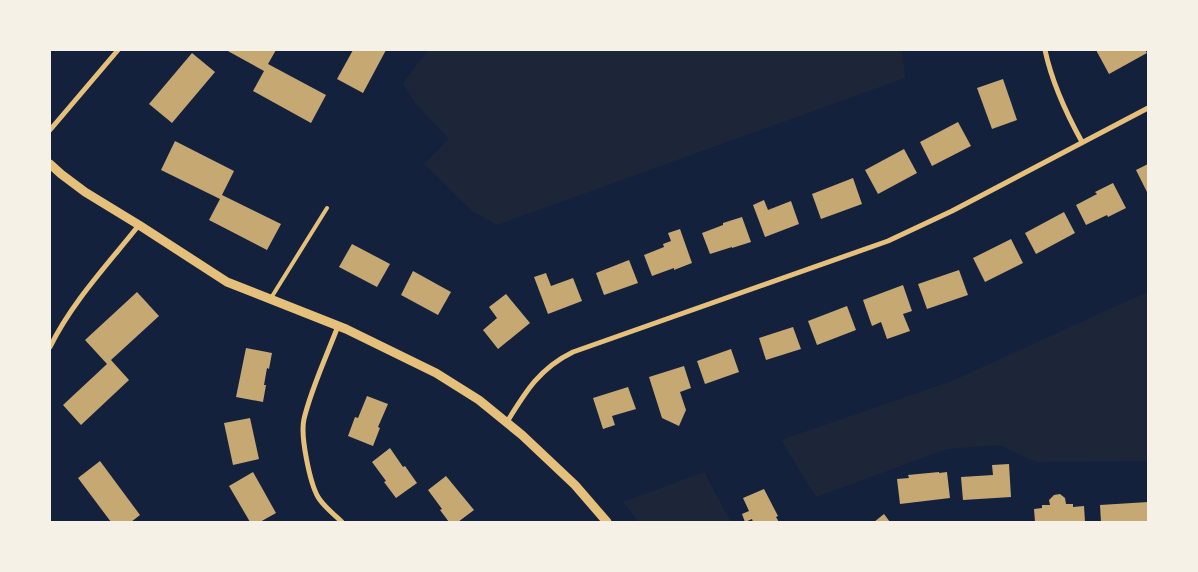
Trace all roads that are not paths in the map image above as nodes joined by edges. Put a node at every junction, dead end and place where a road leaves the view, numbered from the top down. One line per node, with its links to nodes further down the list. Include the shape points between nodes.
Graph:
1 (118, 50): 4 (street)
2 (1044, 50): 5 (street, via 1053,81)
3 (1148, 108): 5 (street)
4 (50, 130)
5 (1082, 142): 12 (street, via 888,241 568,355 541,375)
6 (50, 164): 8 (street, via 84,192)
7 (327, 208): 9 (lane)
8 (139, 225): 9 (street, via 227,282); 11 (street, via 83,295)
9 (270, 300): 10 (street)
10 (338, 326): 12 (street, via 436,372); 13 (street, via 303,422 306,459 317,496)
11 (50, 347)
12 (507, 422): 14 (street, via 576,485)
13 (342, 522)
14 (607, 522)

